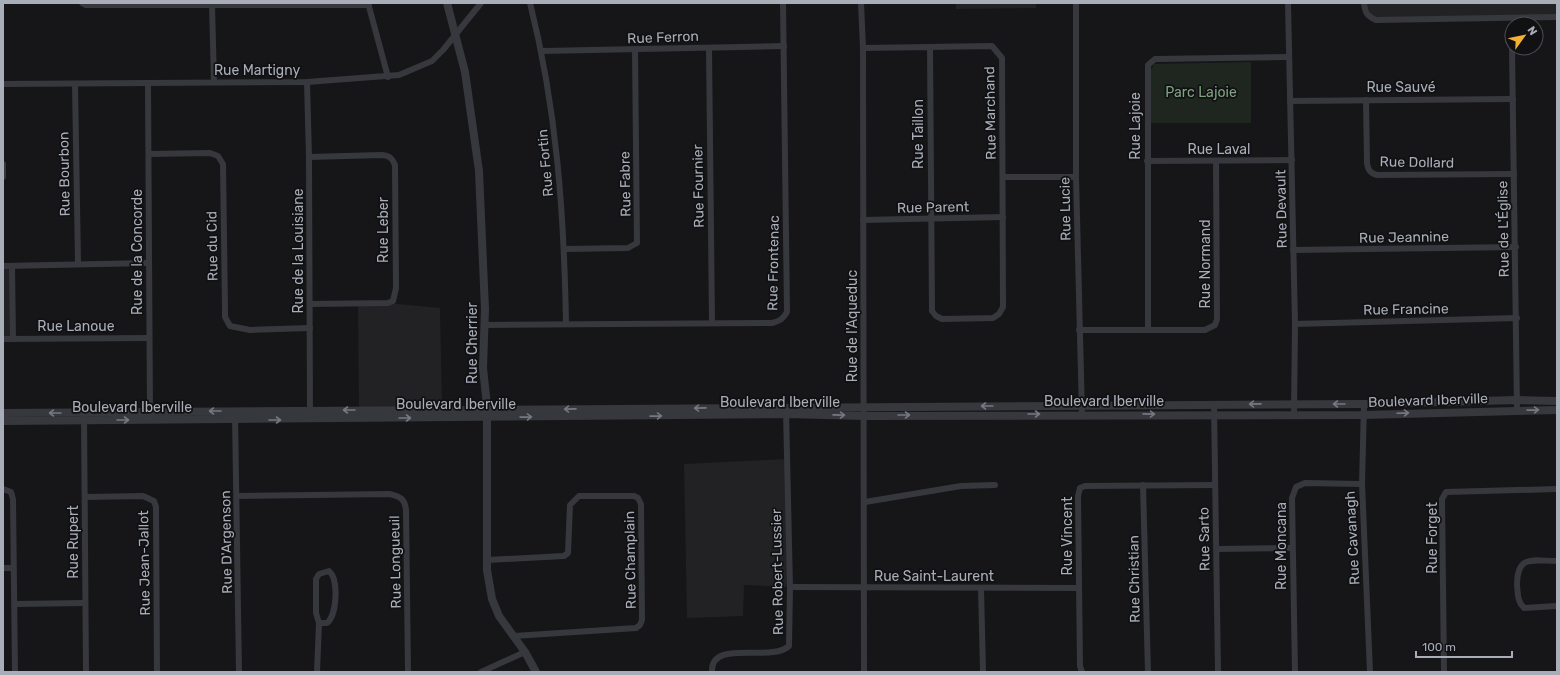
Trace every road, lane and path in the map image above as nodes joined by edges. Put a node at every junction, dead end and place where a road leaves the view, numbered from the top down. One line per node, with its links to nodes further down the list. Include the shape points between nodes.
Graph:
1 (82, 3): 12 (street)
2 (447, 3): 16 (street, Rue Cherrier)
3 (482, 3): 16 (street, Rue Martigny)
4 (530, 3): 22 (street, Rue Fortin)
5 (783, 3): 17 (street, Rue Frontenac)
6 (861, 3): 19 (street, Rue de l'Aqueduc)
7 (1076, 3): 42 (street, Rue Lucie)
8 (1288, 3): 24 (street, Rue Devault)
9 (1364, 3): 15 (street, via 1364,10 1368,16 1376,20)
10 (292, 4): 11 (street); 12 (street)
11 (369, 4): 25 (street)
12 (212, 5): 26 (street)
13 (1557, 17): 14 (street)
14 (1544, 18)
15 (1504, 21)
16 (456, 34): 25 (street, Rue Martigny, via 432,61); 59 (street, Rue Cherrier, via 465,72 480,170)
17 (784, 46): 18 (street, Rue Ferron); 56 (street, Rue Frontenac, via 787,312 780,321 772,323)
18 (709, 48): 21 (street, Rue Ferron); 56 (street, Rue Fournier)
19 (863, 48): 20 (street, Rue Marchand); 46 (street, Rue de l'Aqueduc)
20 (930, 48): 43 (street, Rue Marchand, via 992,46 1002,58); 45 (street, Rue Taillon)
21 (635, 50): 22 (street, Rue Ferron); 48 (street, Rue Fabre, via 637,243 628,248)
22 (542, 51): 48 (street, Rue Fortin, via 556,133)
23 (1512, 56): 31 (street, Rue de L'Église)
24 (1289, 57): 33 (street, Rue Devault); 37 (street, Rue Lajoie, via 1155,59 1150,62 1146,69)
25 (388, 77): 27 (street, Rue Martigny)
26 (214, 82): 27 (street, Rue Martigny); 30 (street, Rue Martigny)
27 (307, 82): 35 (street, Rue de la Louisiane)
28 (3, 84): 29 (street, Rue Martigny)
29 (75, 84): 30 (street, Rue Martigny); 50 (street, Rue Bourbon)
30 (148, 84): 34 (street, Rue de la Concorde)
31 (1513, 98): 32 (street, Rue Sauvé); 40 (street, Rue de L'Église)
32 (1366, 100): 33 (street, Rue Sauvé); 40 (street, Rue Dollard, via 1367,163 1371,173)
33 (1290, 101): 36 (street, Rue Devault)
34 (149, 154): 51 (street, Rue de la Concorde); 60 (street, Rue du Cid, via 210,153 218,156 223,164 224,309 230,326 250,330)
35 (309, 157): 54 (street, Rue de la Louisiane); 54 (street, Rue Leber, via 388,155 392,158 395,165 396,281 396,296 388,303)
36 (1292, 160): 38 (street, Rue Laval); 49 (street, Rue Devault)
37 (1147, 161): 38 (street, Rue Laval); 62 (street, Rue Lajoie)
38 (1216, 161): 62 (street, Rue Normand, via 1215,325 1205,330)
39 (3, 164): 41 (street)
40 (1514, 174): 47 (street, Rue de L'Église)
41 (3, 177)
42 (1076, 177): 43 (street); 61 (street, Rue Lucie)
43 (1003, 178): 44 (street, Rue Marchand)
44 (1003, 217): 45 (street, Rue Parent); 45 (street, Rue Taillon, via 1003,307 993,318 942,319 932,311)
45 (931, 219): 46 (street, Rue Parent)
46 (863, 220): 72 (street, Rue de l'Aqueduc)
47 (1516, 247): 49 (street, Rue Jeannine); 55 (street, Rue de L'Église)
48 (564, 249): 57 (street, Rue Fortin)
49 (1293, 250): 58 (street, Rue Devault)
50 (78, 263): 51 (street); 53 (street)
51 (148, 263): 63 (street, Rue de la Concorde)
52 (3, 266): 53 (street)
53 (12, 266): 65 (street)
54 (310, 304): 60 (street, Rue de la Louisiane)
55 (1517, 318): 58 (street, Rue Francine); 66 (street, Rue de L'Église)
56 (712, 323): 57 (street, Rue Frontenac)
57 (566, 324): 59 (street, Rue Frontenac)
58 (1295, 324): 68 (street, Rue Devault)
59 (485, 325): 80 (street, Rue Cherrier, via 483,368)
60 (310, 328): 73 (street, Rue de la Louisiane)
61 (1079, 330): 62 (street, Rue Normand); 70 (street, Rue Lucie)
62 (1148, 330)
63 (149, 338): 65 (street, Rue Lanoue); 78 (street, Rue de la Concorde)
64 (3, 339): 65 (street, Rue Lanoue)
65 (13, 339)
66 (1518, 400): 67 (street, Boulevard Iberville); 69 (street, Boulevard Iberville); 75 (street, Rue de L'Église)
67 (1557, 401)
68 (1294, 404): 69 (street, Boulevard Iberville, one-way to 68); 71 (street, Boulevard Iberville, one-way to 71); 82 (street, Rue Devault)
69 (1364, 404): 84 (street, Rue Cavanagh)
70 (1082, 405): 71 (street, Boulevard Iberville); 72 (street, Boulevard Iberville, one-way to 72); 81 (street, Rue Lucie)
71 (1214, 405): 83 (street, Rue Sarto)
72 (865, 406): 74 (street, Boulevard Iberville); 86 (street, Rue de l'Aqueduc)
73 (310, 410): 77 (street, Boulevard Iberville); 80 (street, Boulevard Iberville, one-way to 73); 89 (street, Rue de la Louisiane)
74 (786, 410): 80 (street, Boulevard Iberville); 86 (street, Boulevard Iberville, one-way to 86); 106 (street, Rue Robert-Lussier)
75 (1517, 410): 76 (street, Boulevard Iberville, one-way to 76); 84 (street, Boulevard Iberville, one-way to 75)
76 (1557, 410)
77 (235, 411): 78 (street, Boulevard Iberville, one-way to 78); 88 (street, Rue D'Argenson)
78 (150, 412): 85 (street, Boulevard Iberville); 87 (street, Rue de la Concorde)
79 (3, 413): 85 (street, Boulevard Iberville, one-way to 79)
80 (486, 413): 89 (street, Boulevard Iberville, one-way to 80); 102 (street, Rue Cherrier)
81 (1082, 414): 83 (street, Boulevard Iberville, one-way to 83); 86 (street, Boulevard Iberville, one-way to 81)
82 (1294, 414): 83 (street, Boulevard Iberville); 84 (street, Boulevard Iberville)
83 (1214, 415): 94 (street, Rue Sarto)
84 (1364, 415): 91 (street, Rue Cavanagh)
85 (84, 416): 87 (street, Boulevard Iberville, one-way to 87); 90 (street, Boulevard Iberville); 98 (street, Rue Rupert)
86 (865, 416): 99 (street, Rue de l'Aqueduc)
87 (150, 420): 88 (street, Boulevard Iberville)
88 (236, 420): 89 (street, Boulevard Iberville, one-way to 89); 97 (street, Rue D'Argenson)
89 (310, 420)
90 (3, 421)
91 (1362, 484): 100 (street, Rue Moncana, via 1305,483 1296,487 1292,498); 131 (street, Rue Cavanagh)
92 (995, 485): 99 (street, via 961,486)
93 (1143, 485): 94 (street, Rue Vincent); 109 (street, Rue Vincent, via 1080,488); 128 (street, Rue Christian)
94 (1216, 485): 101 (street, Rue Sarto)
95 (3, 489): 105 (street, via 11,492 13,499)
96 (1557, 489): 132 (street, Rue Forget, via 1446,492 1442,499)
97 (237, 496): 119 (street, Rue D'Argenson); 121 (street, Rue Longueuil, via 389,494 402,498 406,510)
98 (85, 497): 110 (street, Rue Rupert); 118 (street, Rue Jean-Jallot, via 143,496 154,501)
99 (865, 502): 107 (street, Rue de l'Aqueduc)
100 (1292, 548): 101 (street); 130 (street, Rue Moncana)
101 (1217, 549): 129 (street, Rue Sarto)
102 (487, 560): 114 (street, Rue Cherrier, via 492,599 499,616); 114 (street, Rue Champlain, via 564,556 568,553 570,505 579,496 634,496 641,504 640,625 636,628)
103 (1557, 561): 112 (street, via 1528,561 1521,564 1517,571 1518,600 1524,608)
104 (3, 568): 105 (street)
105 (13, 568): 111 (street)
106 (790, 586): 107 (street, Rue Saint-Laurent); 124 (street, Rue Robert-Lussier, via 789,646 779,652 725,653 716,658 712,664)
107 (864, 588): 108 (street, Rue Saint-Laurent); 125 (street, Rue de l'Aqueduc)
108 (981, 588): 109 (street, Rue Saint-Laurent); 126 (street)
109 (1078, 588): 127 (street, Rue Vincent)
110 (85, 603): 111 (street); 117 (street, Rue Rupert)
111 (15, 604): 116 (street)
112 (1557, 606)
113 (319, 623): 113 (street, via 327,623 332,620 334,614 334,581 333,574 329,571 319,574 316,579 316,613); 120 (street)
114 (514, 636): 115 (street, Rue Cherrier)
115 (525, 652): 122 (street); 123 (street, Rue Cherrier)
116 (15, 672)
117 (86, 672)
118 (157, 672)
119 (239, 672)
120 (317, 672)
121 (408, 672)
122 (480, 672)
123 (536, 672)
124 (712, 672)
125 (864, 672)
126 (983, 672)
127 (1082, 672)
128 (1148, 672)
129 (1218, 672)
130 (1294, 672)
131 (1370, 672)
132 (1444, 672)

